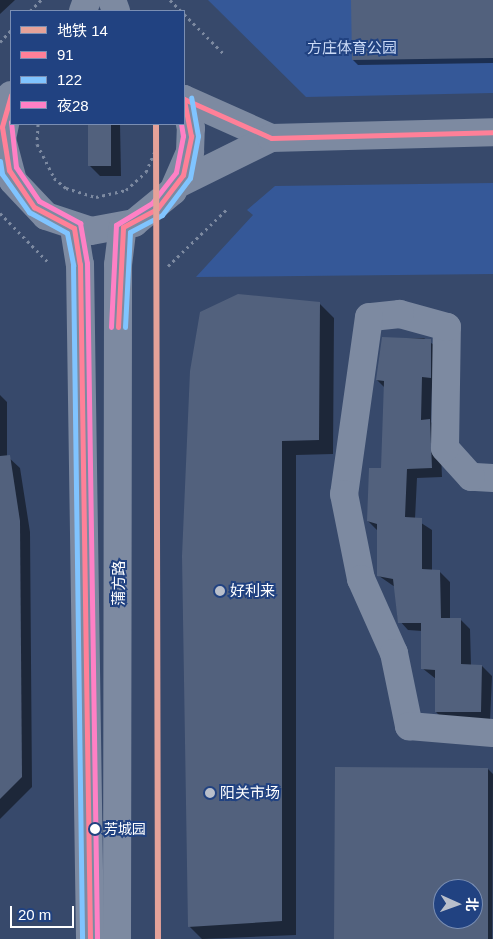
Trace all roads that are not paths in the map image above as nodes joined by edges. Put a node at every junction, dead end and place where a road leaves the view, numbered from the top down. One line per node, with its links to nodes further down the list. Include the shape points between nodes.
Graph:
1 (185, 99): 5 (street)
2 (6, 104): 6 (street, via 2,139)
3 (185, 104): 7 (street, via 191,136)
4 (493, 132): 5 (street)
5 (271, 138): 7 (street)
6 (4, 168): 9 (street, via 40,212)
7 (178, 184): 8 (street, via 157,209)
8 (123, 227): 9 (street); 13 (street, 蒲方路, via 118,265)
9 (74, 228): 12 (street, via 80,264)
10 (493, 478): 11 (street, via 470,477 445,448 447,327 400,314 369,317 344,494 361,579 394,653 409,726)
11 (493, 733)
12 (90, 939)
13 (117, 939)

